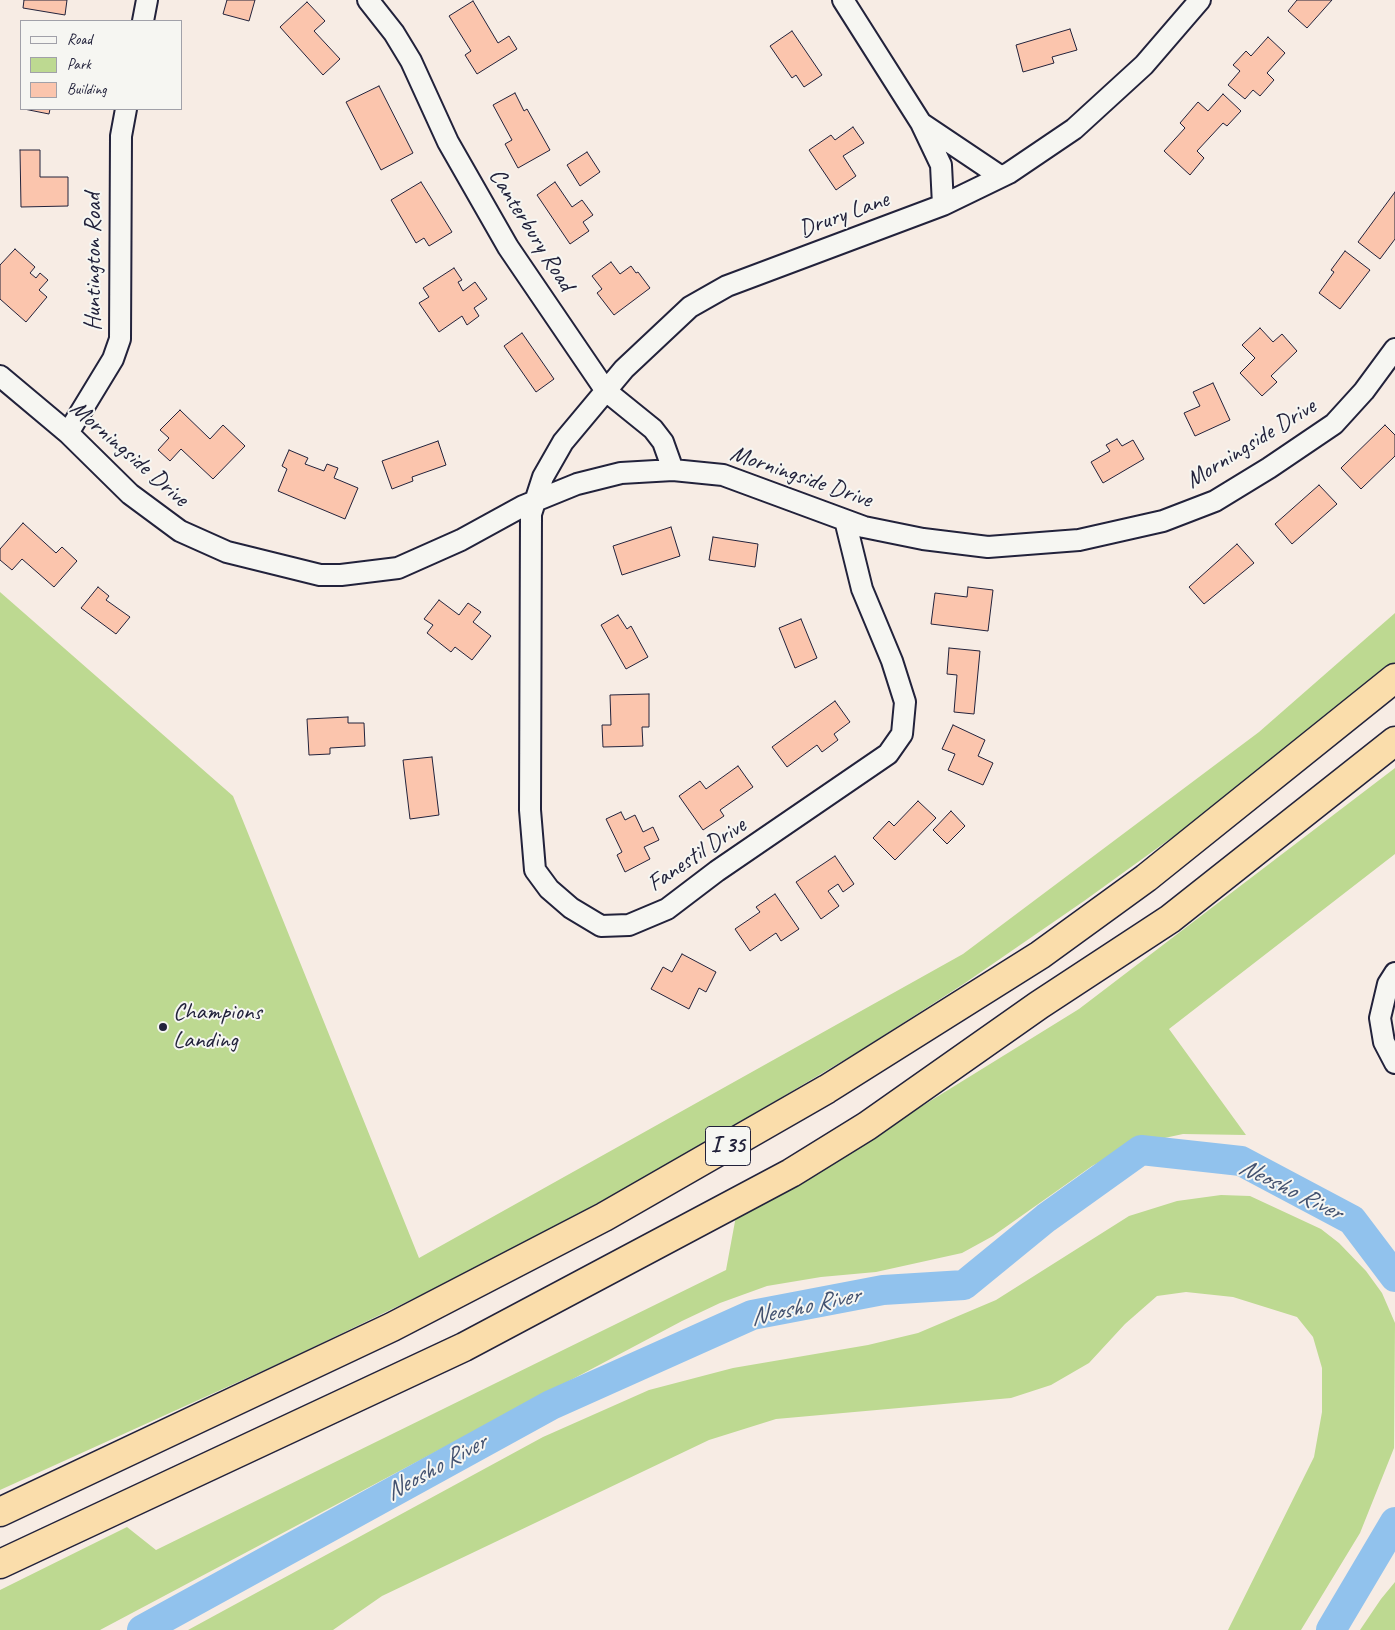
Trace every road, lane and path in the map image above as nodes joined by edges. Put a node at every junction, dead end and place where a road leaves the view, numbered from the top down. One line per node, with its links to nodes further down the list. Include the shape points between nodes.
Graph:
1 (147, 0): 5 (street)
2 (368, 0): 12 (street, Canterbury Road, via 411,61 448,142 508,247)
3 (843, 0): 7 (street)
4 (1200, 0): 8 (street, Drury Lane, via 1144,65 1074,129)
5 (143, 20)
6 (126, 110): 13 (street, Huntington Road, via 120,144 120,339 113,358)
7 (921, 123): 8 (street); 9 (street, via 941,165)
8 (1000, 176): 9 (street, Drury Lane)
9 (943, 205): 12 (street, Drury Lane, via 727,286 690,307 624,369)
10 (1395, 348): 16 (street, Morningside Drive, via 1364,391 1334,424 1215,501 1163,521 1079,540 988,546 923,539)
11 (0, 376): 13 (street, Morningside Drive)
12 (606, 391): 14 (street, Canterbury Road, via 653,429 669,453); 15 (street, Drury Lane, via 563,442 543,476)
13 (68, 433): 15 (street, Morningside Drive, via 130,494 180,531 227,552 320,575 398,568)
14 (673, 470): 15 (street, Morningside Drive, via 621,473 577,484); 16 (street, Morningside Drive, via 723,475)
15 (535, 501): 16 (street, Fanestil Drive, via 531,514 530,780 535,870 549,889 571,908 601,926 629,925 667,909 888,754 902,734 904,702 892,661 862,589)
16 (845, 520)
17 (1395, 678): 21 (highway, I 35, via 1146,878 1040,955 827,1089 604,1217 392,1327)
18 (1395, 741): 22 (highway, I 35, via 1170,919 1039,1005 867,1126 791,1173 464,1347)
19 (1395, 973): 20 (street, via 1388,984 1380,1018 1384,1042)
20 (1395, 1063)
21 (0, 1512)
22 (0, 1564)

